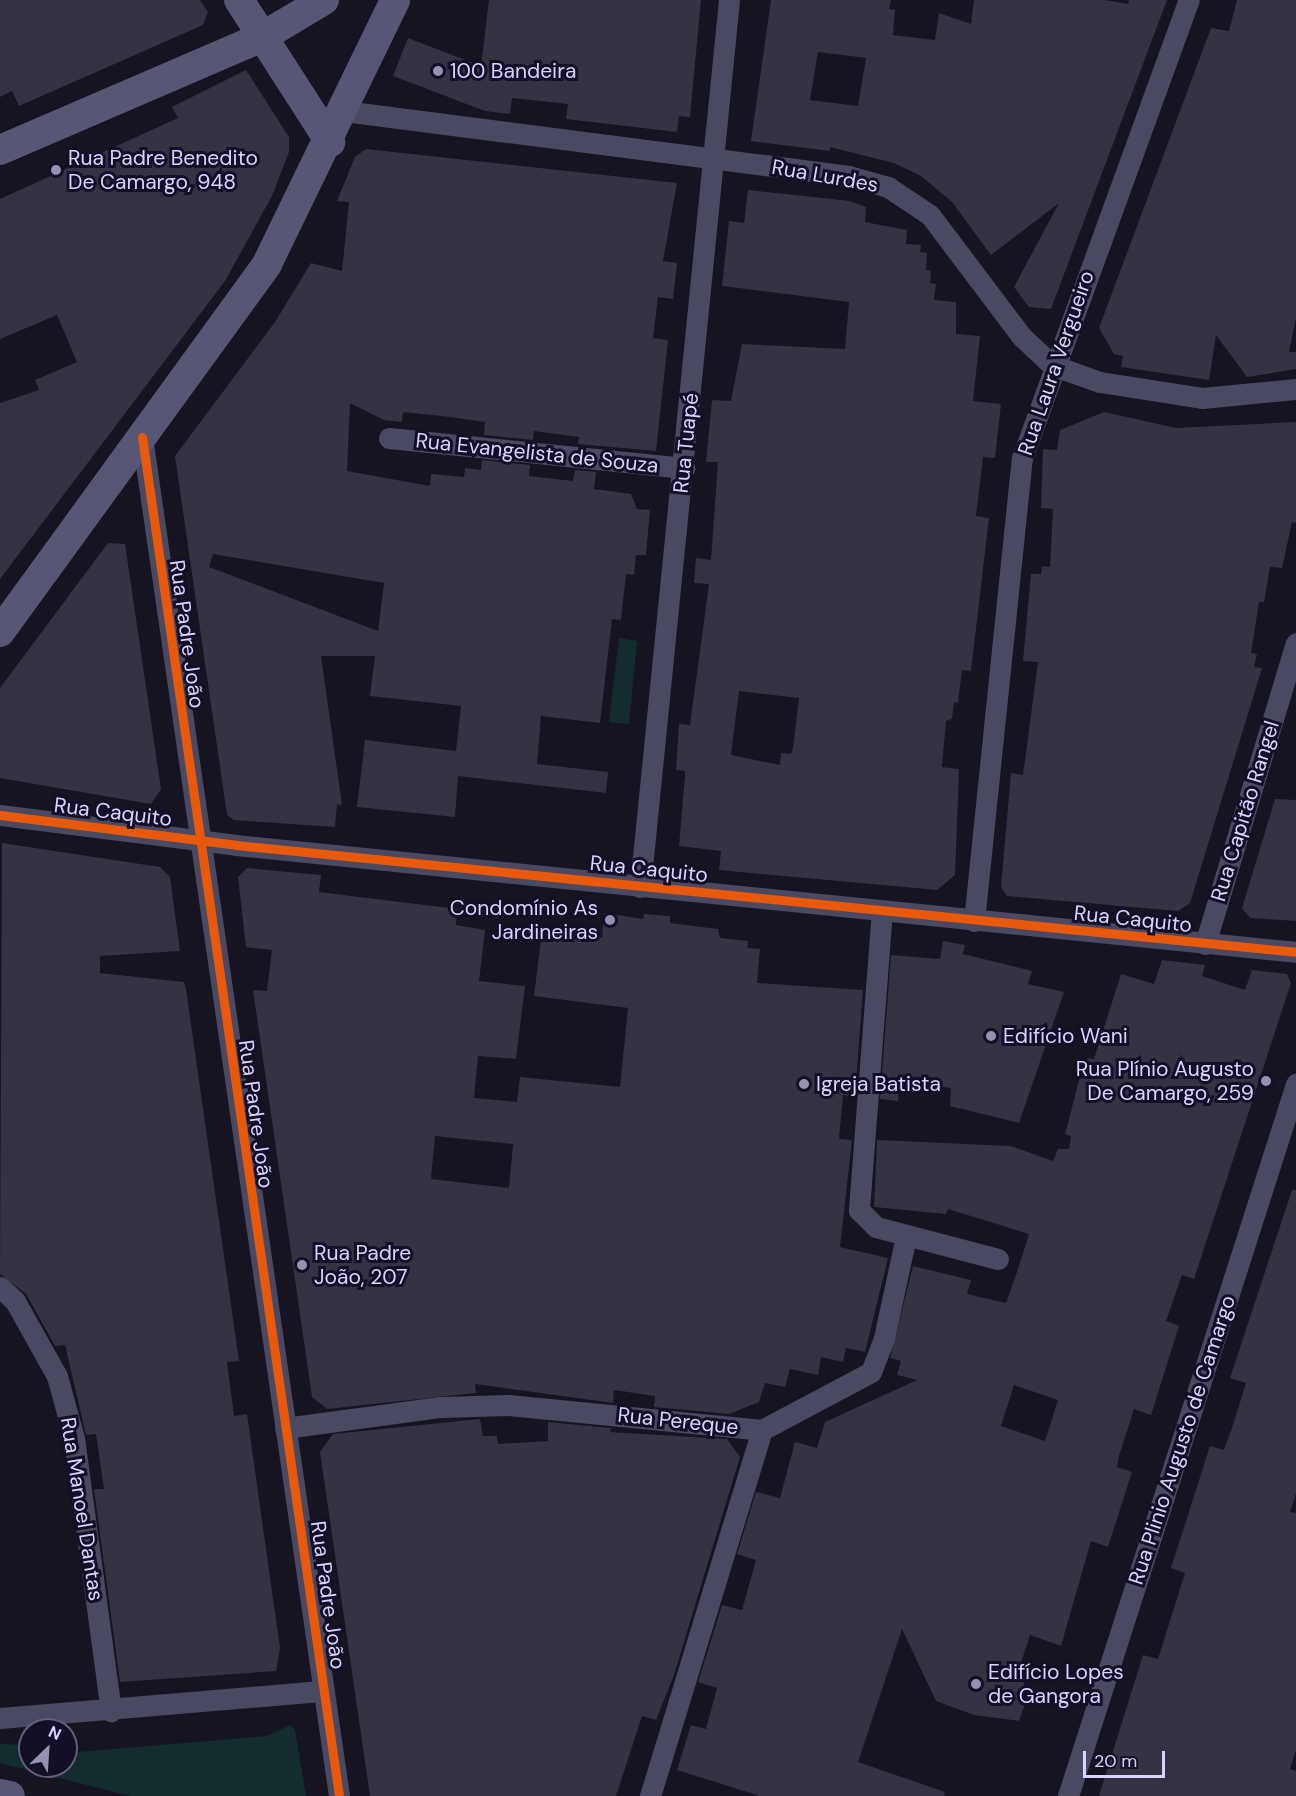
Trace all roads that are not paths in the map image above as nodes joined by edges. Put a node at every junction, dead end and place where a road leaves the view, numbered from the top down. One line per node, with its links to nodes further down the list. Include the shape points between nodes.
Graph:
1 (239, 0): 6 (main road)
2 (324, 0): 6 (main road)
3 (395, 0): 7 (main road)
4 (729, 0): 10 (street, Rua Tuapé)
5 (1190, 0): 11 (street, Rua Laura Vergueiro)
6 (262, 37): 8 (main road); 9 (main road)
7 (344, 111): 8 (main road); 10 (street, Rua Lurdes)
8 (330, 142): 13 (main road, via 267,264)
9 (0, 150)
10 (713, 159): 11 (street, Rua Lurdes, via 849,176 888,187 930,215 1022,337); 15 (street, Rua Tuapé)
11 (1052, 365): 12 (street, Rua Lurdes, via 1100,382 1192,397); 22 (street, Rua Laura Vergueiro, via 1022,458)
12 (1296, 389)
13 (142, 438): 16 (main road); 19 (street, Rua Padre João)
14 (389, 438): 15 (street, Rua Evangelista de Souza)
15 (684, 468): 20 (street, Rua Tuapé)
16 (0, 632)
17 (1296, 643): 23 (street, Rua Capitão Rangel)
18 (0, 815): 19 (street, Rua Caquito)
19 (197, 841): 20 (street, Rua Caquito); 29 (street, Rua Padre João)
20 (640, 887): 21 (street, Rua Caquito)
21 (882, 910): 22 (street, Rua Caquito); 26 (street, via 857,1198 867,1221)
22 (974, 921): 23 (street, Rua Caquito)
23 (1204, 944): 24 (street, Rua Caquito)
24 (1296, 952)
25 (1296, 1084): 38 (street, Rua Plinio Augusto de Camargo)
26 (906, 1236): 27 (street); 30 (street, via 884,1338 871,1372)
27 (998, 1259)
28 (0, 1287): 32 (street, Rua Manoel Dantas, via 15,1301 57,1376 74,1438)
29 (285, 1428): 30 (street, Rua Pereque, via 441,1407 508,1404); 31 (street, Rua Padre João)
30 (762, 1430): 37 (street, Rua Pereque)
31 (324, 1691): 32 (street); 36 (street, Rua Padre João)
32 (111, 1712): 33 (street)
33 (0, 1718)
34 (0, 1794): 35 (main road)
35 (10, 1796)
36 (339, 1796)
37 (650, 1796)
38 (1068, 1796)

